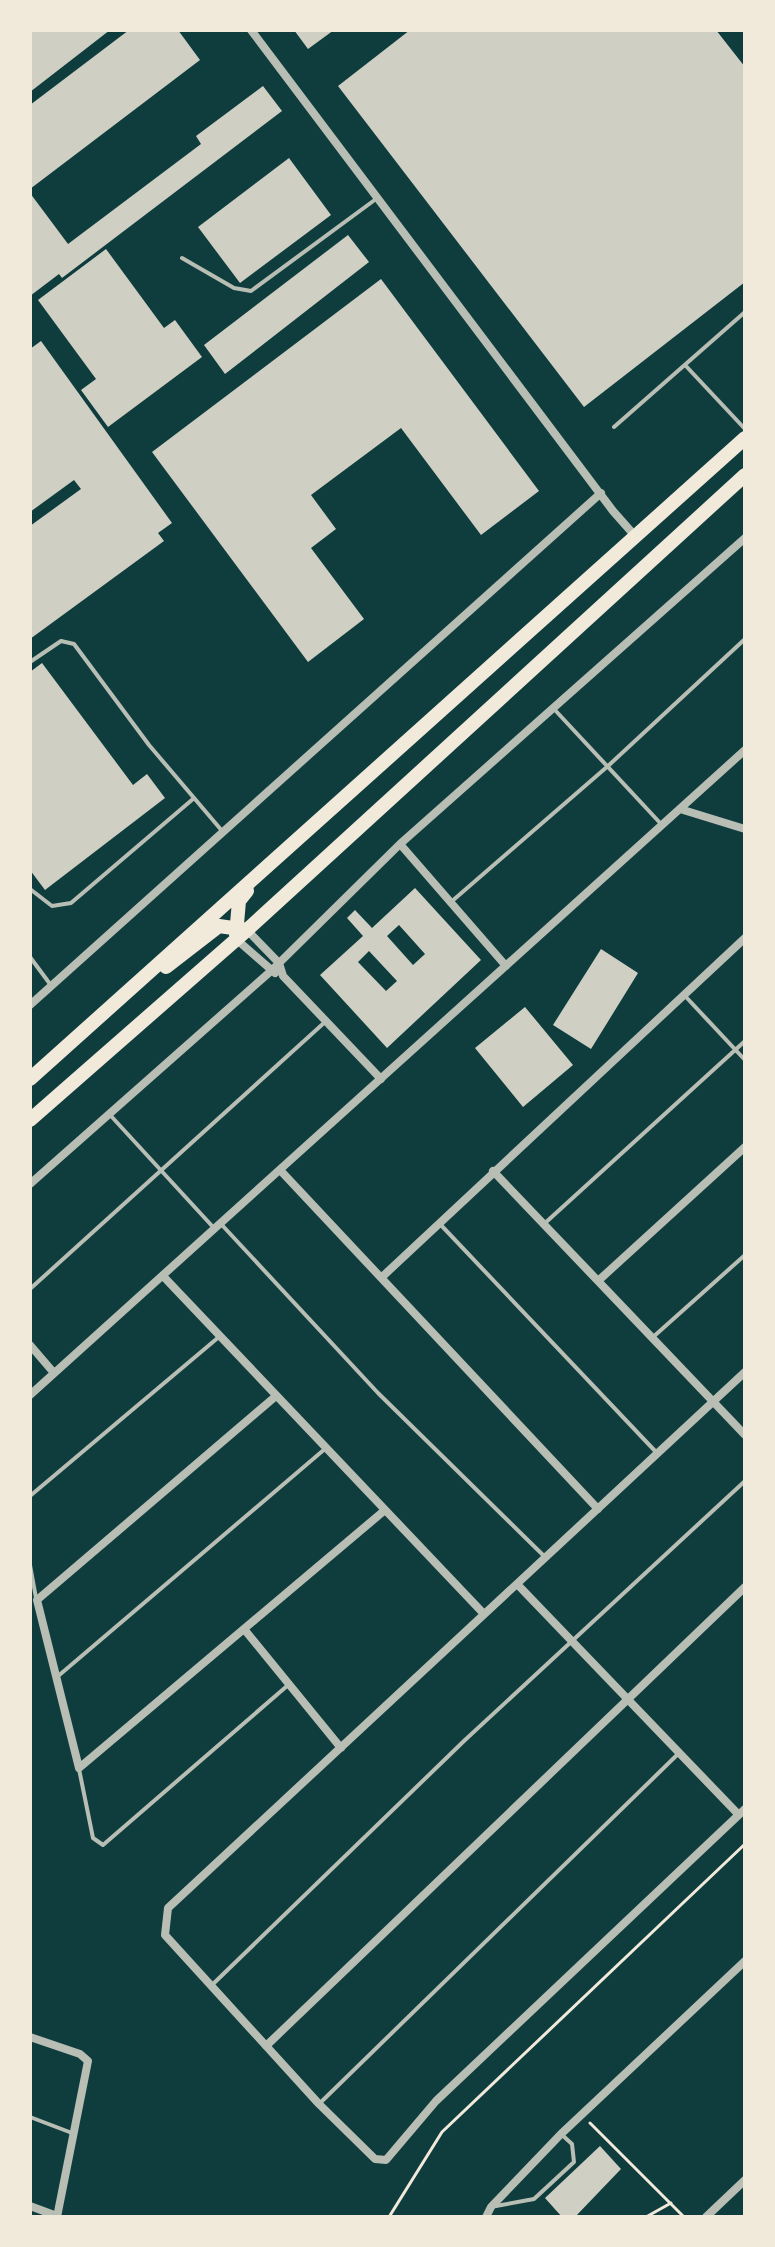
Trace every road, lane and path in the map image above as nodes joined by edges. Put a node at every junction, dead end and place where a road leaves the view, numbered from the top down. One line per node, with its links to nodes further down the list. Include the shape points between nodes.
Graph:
1 (251, 30): 2 (street)
2 (378, 198): 3 (lane, via 251,291 234,288); 10 (street)
3 (182, 258)
4 (745, 312): 5 (lane)
5 (685, 365): 6 (lane); 7 (lane)
6 (614, 427)
7 (745, 429)
8 (745, 438): 11 (main road)
9 (745, 475): 27 (main road)
10 (601, 493): 11 (street); 22 (street)
11 (636, 537): 24 (main road)
12 (745, 538): 15 (street)
13 (745, 639): 17 (lane)
14 (30, 662): 18 (lane, via 61,641 74,644)
15 (553, 707): 17 (lane); 23 (street)
16 (745, 750): 19 (street)
17 (608, 766): 20 (lane); 26 (lane)
18 (193, 799): 22 (lane); 25 (lane, via 71,903 52,906)
19 (680, 809): 20 (street); 21 (street)
20 (662, 825): 31 (street)
21 (745, 829)
22 (224, 833): 35 (street)
23 (400, 844): 26 (street); 30 (street)
24 (257, 874): 27 (main road, via 239,901); 32 (main road)
25 (30, 889)
26 (451, 902): 31 (street)
27 (239, 932): 30 (street); 32 (main road, via 219,926 166,967); 33 (street); 45 (main road)
28 (745, 938): 36 (street)
29 (30, 957): 35 (lane)
30 (279, 963): 33 (street); 34 (street)
31 (506, 966): 43 (street)
32 (153, 967): 42 (main road)
33 (271, 971): 34 (street); 44 (street)
34 (283, 976): 38 (street)
35 (51, 986): 37 (street)
36 (684, 995): 40 (lane); 49 (street)
37 (30, 1005)
38 (325, 1021): 43 (street); 47 (lane)
39 (745, 1041): 40 (lane)
40 (735, 1049): 41 (lane); 52 (lane)
41 (745, 1060)
42 (30, 1079)
43 (381, 1079): 48 (street)
44 (108, 1112): 47 (lane); 50 (street)
45 (30, 1120)
46 (745, 1147): 57 (street)
47 (160, 1170): 53 (lane); 58 (lane)
48 (280, 1170): 53 (street); 56 (street)
49 (493, 1171): 51 (street); 52 (street)
50 (30, 1184)
51 (439, 1223): 56 (street); 69 (lane)
52 (544, 1224): 57 (street)
53 (218, 1226): 55 (street); 74 (lane)
54 (745, 1255): 60 (lane)
55 (163, 1276): 59 (street); 63 (street)
56 (382, 1277): 72 (street)
57 (598, 1281): 60 (street)
58 (30, 1289)
59 (220, 1336): 65 (street); 71 (lane)
60 (652, 1338): 66 (street)
61 (30, 1345): 63 (street)
62 (745, 1372): 66 (street)
63 (54, 1373): 64 (street)
64 (30, 1395)
65 (276, 1396): 68 (street); 78 (street)
66 (713, 1402): 67 (street); 69 (street)
67 (745, 1435)
68 (326, 1448): 73 (street); 82 (lane)
69 (658, 1454): 72 (street)
70 (745, 1481): 81 (lane)
71 (30, 1496)
72 (598, 1509): 74 (street)
73 (385, 1510): 79 (street); 80 (street)
74 (546, 1557): 76 (street)
75 (30, 1565): 78 (lane)
76 (517, 1584): 79 (street); 81 (street)
77 (745, 1587): 84 (street)
78 (37, 1600): 82 (street)
79 (484, 1614): 85 (street)
80 (244, 1629): 83 (street); 87 (street)
81 (572, 1641): 84 (street); 91 (lane)
82 (56, 1678): 87 (street)
83 (289, 1684): 85 (street); 87 (lane, via 103,1845 93,1838)
84 (628, 1700): 86 (street); 93 (street)
85 (341, 1748): 91 (street, via 168,1908 165,1935)
86 (679, 1753): 88 (street); 94 (lane)
87 (79, 1768)
88 (742, 1811): 94 (street, via 436,2101 386,2160 375,2159)
89 (745, 1844): 104 (path, via 442,2132)
90 (745, 1961): 95 (street)
91 (210, 1987): 93 (street)
92 (30, 2037): 97 (street, via 88,2061)
93 (266, 2046): 94 (street)
94 (319, 2104)
95 (582, 2115): 98 (street); 100 (path)
96 (30, 2117): 97 (lane)
97 (74, 2134): 103 (street)
98 (561, 2134): 102 (street); 102 (lane, via 572,2144 574,2162 534,2199)
99 (745, 2180): 108 (street)
100 (671, 2203): 106 (path); 107 (path)
101 (30, 2206): 103 (street)
102 (491, 2207): 105 (street)
103 (57, 2217)
104 (389, 2217)
105 (486, 2217)
106 (646, 2217)
107 (684, 2217)
108 (706, 2217)

